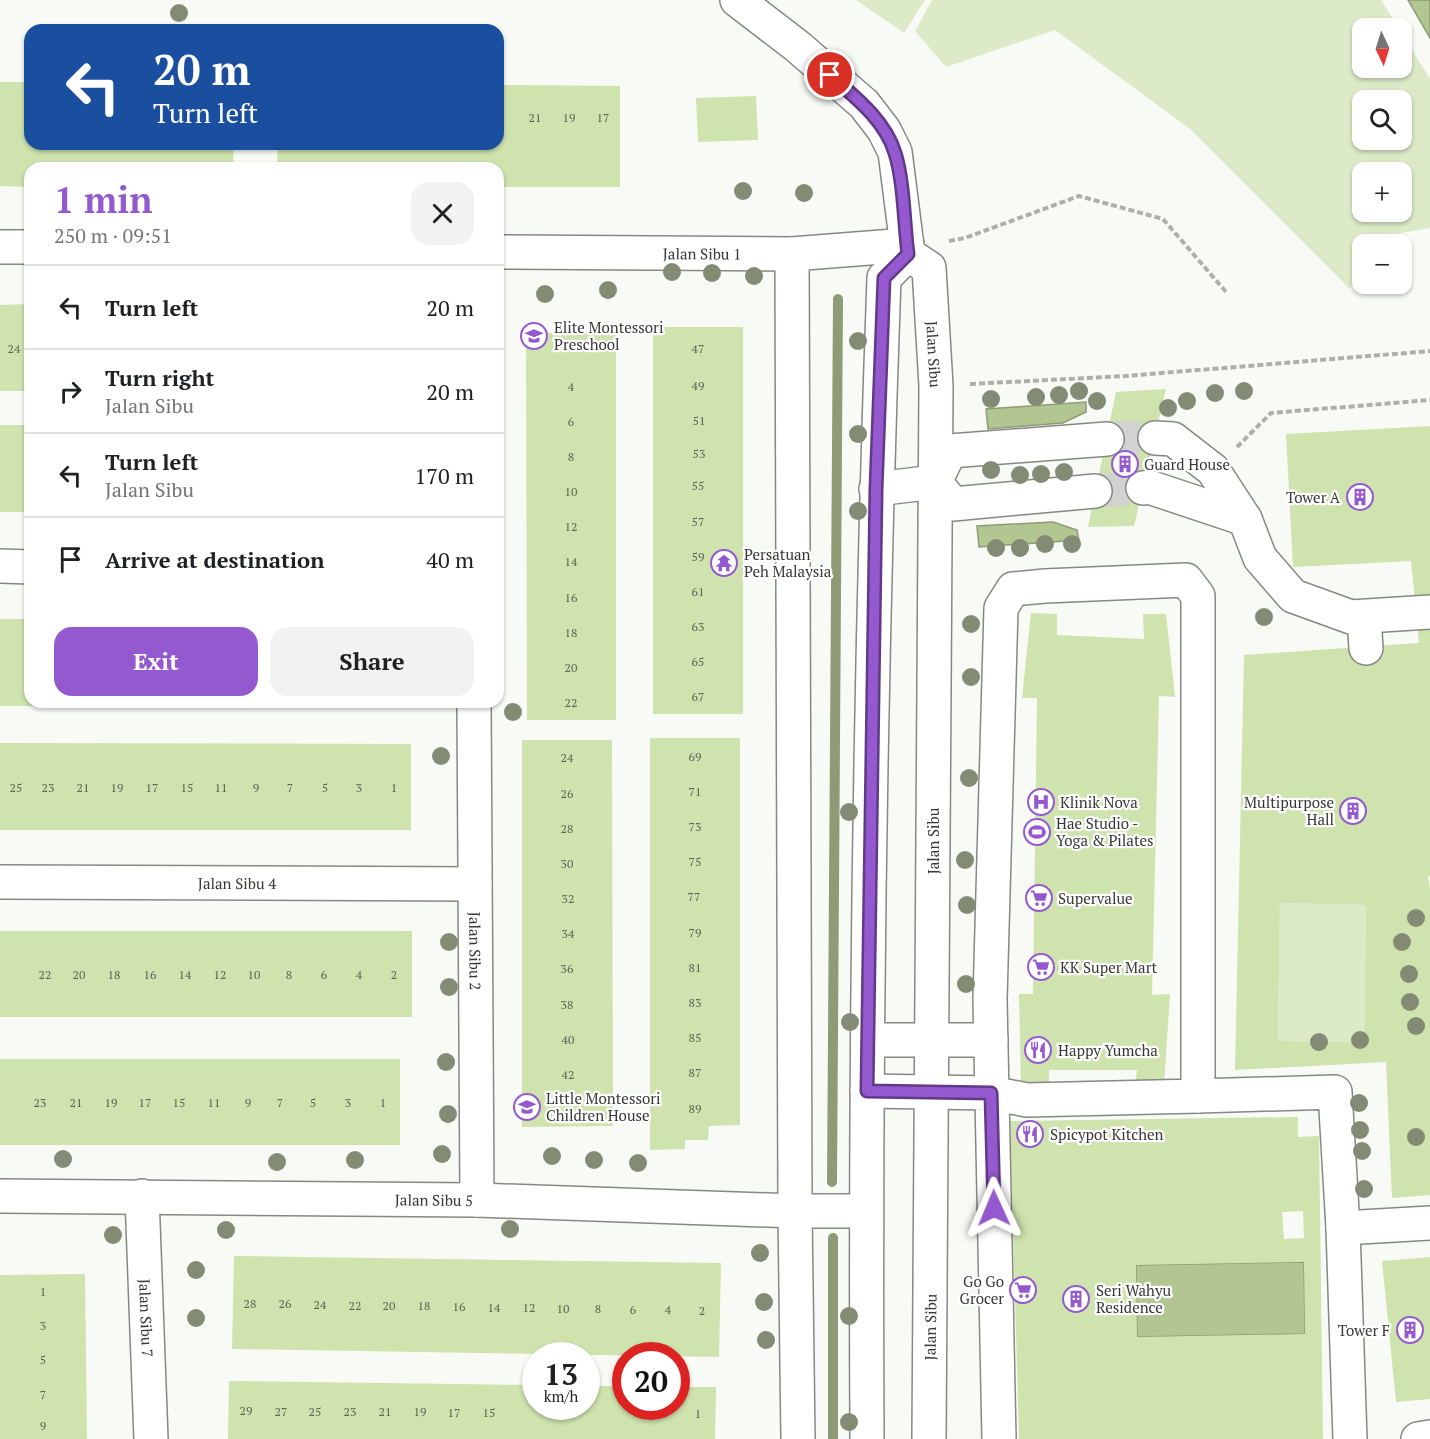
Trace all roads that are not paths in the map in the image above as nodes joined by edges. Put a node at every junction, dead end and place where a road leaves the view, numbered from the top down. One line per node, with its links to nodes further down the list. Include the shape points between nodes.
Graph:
1 (737, 0): 4 (street, via 864,104 884,130 895,152)
2 (0, 246): 3 (street)
3 (24, 247)
4 (907, 250): 6 (street, Jalan Sibu 1); 10 (street, Jalan Sibu, via 929,268 936,386); 12 (street, via 884,278)
5 (504, 252): 6 (street, Jalan Sibu 1)
6 (792, 254): 30 (street)
7 (1155, 438): 13 (street, via 1173,439 1213,470)
8 (1107, 440): 9 (street)
9 (1074, 442): 10 (street, via 950,451); 10 (street, via 1087,447 1092,456 1094,474 1086,492 953,504)
10 (935, 482): 12 (street); 22 (street, Jalan Sibu)
11 (1143, 488): 13 (street)
12 (876, 489): 20 (street)
13 (1245, 519): 16 (street, via 1260,558 1293,596 1351,618 1365,632)
14 (0, 566): 15 (street)
15 (24, 567)
16 (1430, 612)
17 (474, 708): 19 (street, Jalan Sibu 2)
18 (0, 882): 19 (street, Jalan Sibu 4)
19 (475, 884): 29 (street, Jalan Sibu 2)
20 (868, 1040): 22 (street); 23 (street)
21 (991, 1040): 22 (street); 25 (street); 26 (street, via 1001,608 1013,589 1186,580 1198,596)
22 (933, 1041): 24 (street, Jalan Sibu)
23 (867, 1091): 24 (street); 31 (street)
24 (932, 1093): 25 (street); 38 (street, Jalan Sibu)
25 (991, 1093): 26 (street, via 1027,1100); 39 (street)
26 (1198, 1096): 33 (street, via 1335,1092)
27 (0, 1196): 28 (street, Jalan Sibu 5)
28 (142, 1196): 29 (street, Jalan Sibu 5); 35 (street, Jalan Sibu 7)
29 (477, 1200): 30 (street, Jalan Sibu 5)
30 (795, 1211): 31 (street, Jalan Sibu 5); 36 (street)
31 (866, 1211): 37 (street)
32 (1430, 1222): 33 (street)
33 (1343, 1228): 40 (street)
34 (1430, 1437): 41 (street)
35 (151, 1439)
36 (798, 1439)
37 (867, 1439)
38 (929, 1439)
39 (999, 1439)
40 (1350, 1439)
41 (1418, 1439)

